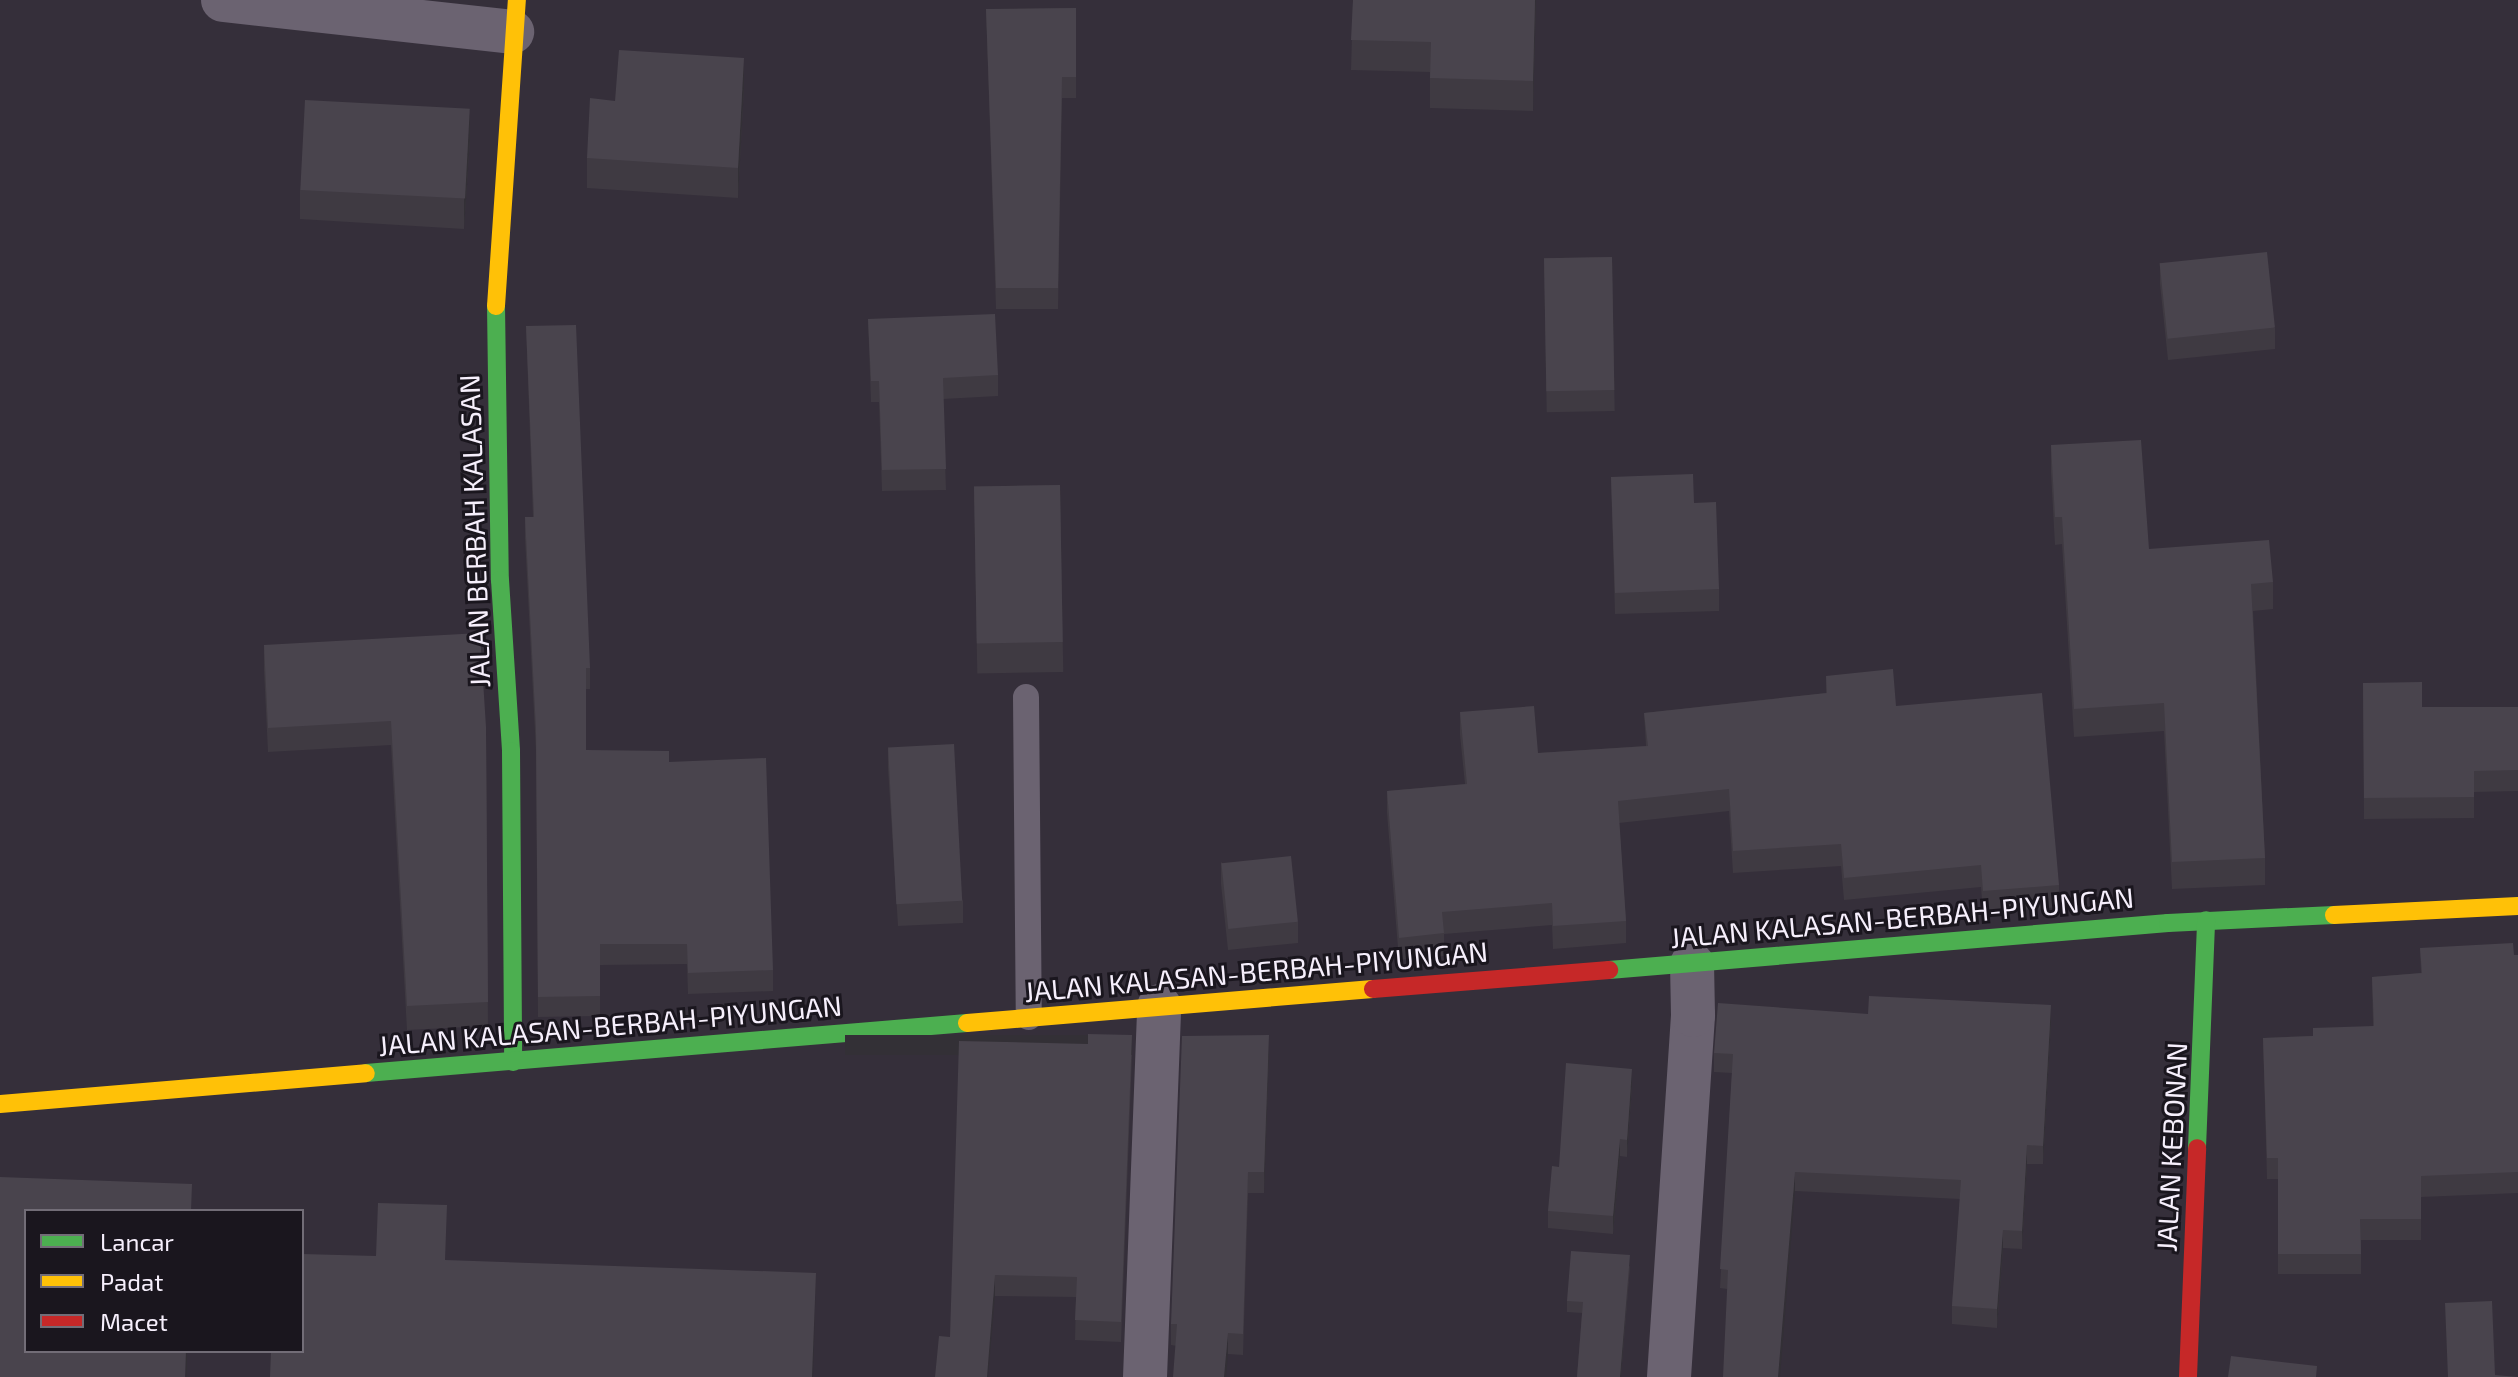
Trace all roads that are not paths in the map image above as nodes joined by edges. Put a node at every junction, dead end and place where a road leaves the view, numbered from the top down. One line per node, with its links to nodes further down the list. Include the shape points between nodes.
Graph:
1 (223, 0): 2 (street)
2 (514, 16): 9 (street, JALAN BERBAH KALASAN, via 496,307 500,580 511,751)
3 (1026, 697): 8 (lane)
4 (2518, 906): 5 (street, JALAN KALASAN-BERBAH-PIYUNGAN)
5 (2206, 920): 6 (street, JALAN KALASAN-BERBAH-PIYUNGAN); 13 (street, JALAN KEBONAN)
6 (1692, 964): 7 (street, JALAN KALASAN-BERBAH-PIYUNGAN); 12 (street)
7 (1159, 1006): 8 (street, JALAN KALASAN-BERBAH-PIYUNGAN); 11 (street)
8 (1029, 1017): 9 (street, JALAN KALASAN-BERBAH-PIYUNGAN)
9 (513, 1062): 10 (street, JALAN KALASAN-BERBAH-PIYUNGAN)
10 (0, 1104)
11 (1145, 1377)
12 (1669, 1377)
13 (2188, 1377)

